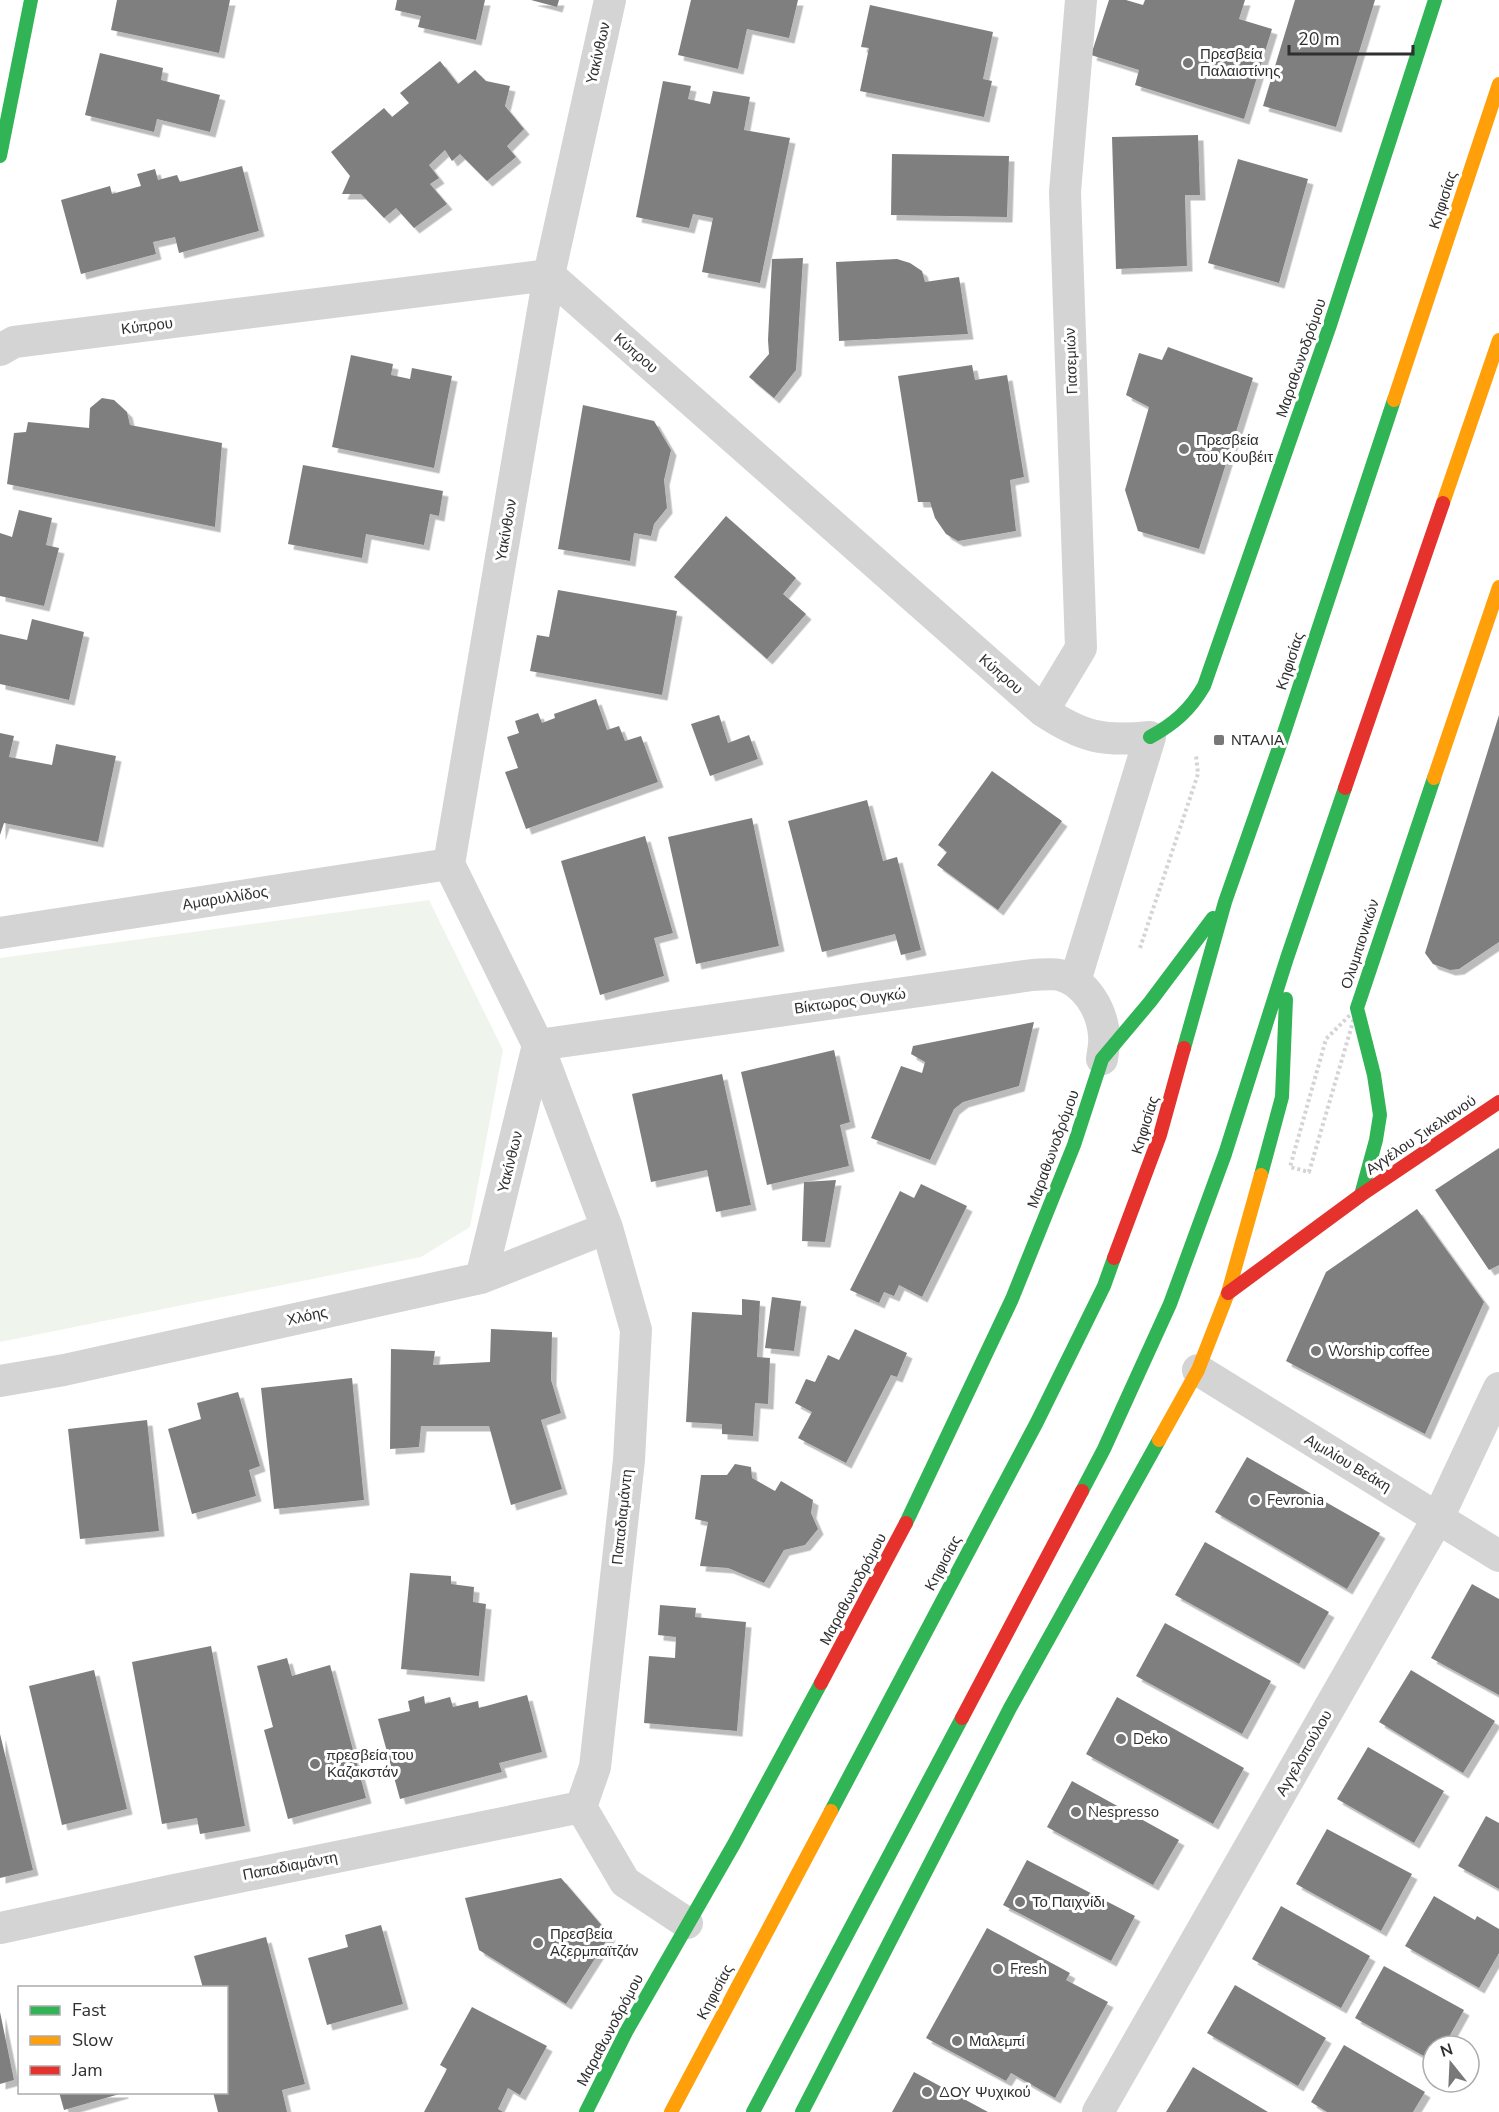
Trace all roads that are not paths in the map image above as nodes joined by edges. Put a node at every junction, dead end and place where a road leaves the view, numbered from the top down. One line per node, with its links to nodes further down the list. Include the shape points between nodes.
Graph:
1 (31, 0): 6 (main road)
2 (610, 0): 7 (street, Υακίνθων)
3 (1080, 0): 11 (street, Γιασεμιών, via 1065,192 1081,648)
4 (1436, 0): 12 (main road, Μαραθωνοδρόμου, via 1329,328 1204,686 1192,709)
5 (1499, 84): 14 (main road, Κηφισίας)
6 (0, 156)
7 (549, 275): 9 (street, Κύπρου); 11 (street, Κύπρου); 13 (street, Υακίνθων)
8 (1499, 340): 16 (main road)
9 (5, 341)
10 (1499, 587): 21 (main road, Ολυμπιονικών, via 1357,1008 1380,1115)
11 (1043, 711): 12 (street, Κύπρου, via 1066,727 1093,737)
12 (1150, 737): 17 (street)
13 (449, 864): 15 (street, Αμαρυλλίδος); 18 (street)
14 (1225, 902): 19 (main road); 34 (main road, Κηφισίας, via 1160,1135 1104,1286 1037,1422)
15 (0, 933)
16 (1287, 958): 24 (main road, via 1282,1097); 35 (main road, via 1225,1154 1170,1304 1104,1449)
17 (1075, 981): 18 (street, Βίκτωρος Ουγκώ, via 1059,975 1032,975); 19 (street, via 1091,997 1101,1016 1105,1038)
18 (538, 1045): 22 (street); 23 (street, Υακίνθων)
19 (1102, 1059): 31 (main road, Μαραθωνοδρόμου, via 1074,1145 1017,1288 893,1550 788,1747)
20 (1499, 1102): 21 (main road, Αγγέλου Σικελιανού)
21 (1361, 1195): 24 (main road)
22 (607, 1228): 23 (street, Χλόης); 30 (street, Παπαδιαμάντη, via 636,1330 629,1460 595,1767)
23 (482, 1278): 26 (street, Χλόης)
24 (1228, 1293): 25 (main road)
25 (1198, 1370): 28 (street, Αιμιλίου Βεάκη); 36 (main road, via 1010,1708)
26 (0, 1381)
27 (1499, 1389): 28 (street, Αγγελοπούλου)
28 (1438, 1518): 29 (street, Αιμιλίου Βεάκη); 37 (street, Αγγελοπούλου)
29 (1499, 1556)
30 (581, 1807): 31 (street, via 625,1882); 32 (street, Παπαδιαμάντη)
31 (687, 1923): 33 (main road, Μαραθωνοδρόμου)
32 (0, 1928)
33 (586, 2112)
34 (672, 2112)
35 (753, 2112)
36 (802, 2112)
37 (1098, 2112)

